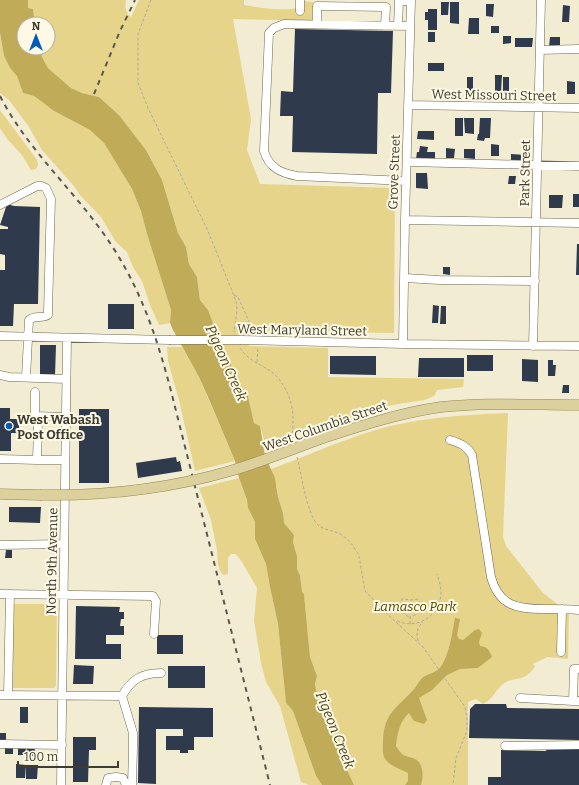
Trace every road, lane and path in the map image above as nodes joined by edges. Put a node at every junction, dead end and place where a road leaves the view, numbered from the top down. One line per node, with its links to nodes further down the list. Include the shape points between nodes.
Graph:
1 (300, 0): 4 (street)
2 (541, 0): 10 (street, Park Street)
3 (411, 1): 7 (street, via 399,1); 8 (street, Grove Street)
4 (300, 11)
5 (317, 24): 6 (street); 6 (street, via 317,6 386,7); 17 (street, via 284,24 274,28 269,34 265,157 284,174)
6 (385, 26): 7 (street)
7 (398, 26): 8 (street)
8 (410, 26): 11 (street, Grove Street)
9 (579, 49): 10 (street)
10 (540, 50): 12 (street, Park Street)
11 (408, 105): 12 (street, West Missouri Street); 14 (street, Grove Street)
12 (539, 107): 13 (street, West Missouri Street); 15 (street, Park Street)
13 (579, 108)
14 (407, 162): 15 (street); 17 (street, Grove Street)
15 (537, 165): 16 (street); 20 (street, Park Street)
16 (579, 166)
17 (406, 181): 19 (street, Grove Street)
18 (0, 205): 26 (street, via 37,186 46,188 51,199 48,315 29,320)
19 (405, 220): 20 (street); 22 (street, Grove Street)
20 (536, 223): 21 (street); 23 (street, Park Street)
21 (579, 223)
22 (405, 278): 23 (street); 29 (street, Grove Street)
23 (535, 280): 30 (street, Park Street)
24 (233, 295): 28 (path, via 238,297 251,326 262,333)
25 (0, 336): 26 (street, West Maryland Street)
26 (27, 337): 27 (street, West Maryland Street); 34 (street)
27 (67, 338): 28 (street, West Maryland Street, bridge); 35 (street, North 9th Avenue)
28 (261, 340): 29 (street, West Maryland Street); 32 (path)
29 (403, 344): 30 (street, West Maryland Street)
30 (533, 346): 31 (street, West Maryland Street)
31 (579, 346)
32 (257, 363)
33 (0, 375): 34 (street)
34 (26, 377): 35 (street)
35 (66, 379): 39 (street, North 9th Avenue)
36 (35, 392): 38 (street)
37 (579, 405): 44 (main road, West Columbia Street, bridge, via 484,404 441,408 388,417 248,466 188,482 87,495)
38 (35, 416): 39 (street); 42 (street, via 38,428)
39 (66, 417): 43 (street, North 9th Avenue)
40 (450, 440): 51 (street, via 466,446 472,455 492,583 501,598 522,608)
41 (0, 459): 42 (street)
42 (37, 460): 43 (street)
43 (65, 460): 46 (street, North 9th Avenue)
44 (0, 494)
45 (0, 544): 46 (street)
46 (64, 544): 50 (street, North 9th Avenue)
47 (437, 574): 55 (path, via 441,591 440,600 437,609)
48 (0, 594): 49 (street)
49 (10, 594): 50 (street); 63 (street)
50 (63, 595): 57 (street, via 153,596 156,601); 64 (street, North 9th Avenue)
51 (562, 609): 52 (street); 60 (street)
52 (579, 610)
53 (410, 617): 53 (path, via 418,613 418,599 402,599 400,608); 56 (path)
54 (394, 620): 56 (path)
55 (423, 622): 56 (path); 58 (path, via 417,630)
56 (410, 624)
57 (154, 634)
58 (418, 642)
59 (423, 647): 76 (path, via 465,707 467,731 456,758)
60 (561, 652)
61 (579, 669): 67 (street, via 574,669)
62 (160, 673): 65 (street, via 150,673 136,679)
63 (4, 695): 64 (street)
64 (62, 696): 65 (street); 69 (street, North 9th Avenue)
65 (122, 696): 75 (street, via 132,733)
66 (520, 698): 67 (street)
67 (576, 701)
68 (0, 744): 69 (street)
69 (62, 745): 72 (street, North 9th Avenue)
70 (579, 745): 71 (street)
71 (505, 746)
72 (61, 785)
73 (106, 785): 74 (street, via 108,778 116,777 123,778)
74 (126, 785)
75 (132, 785)
76 (453, 785)

